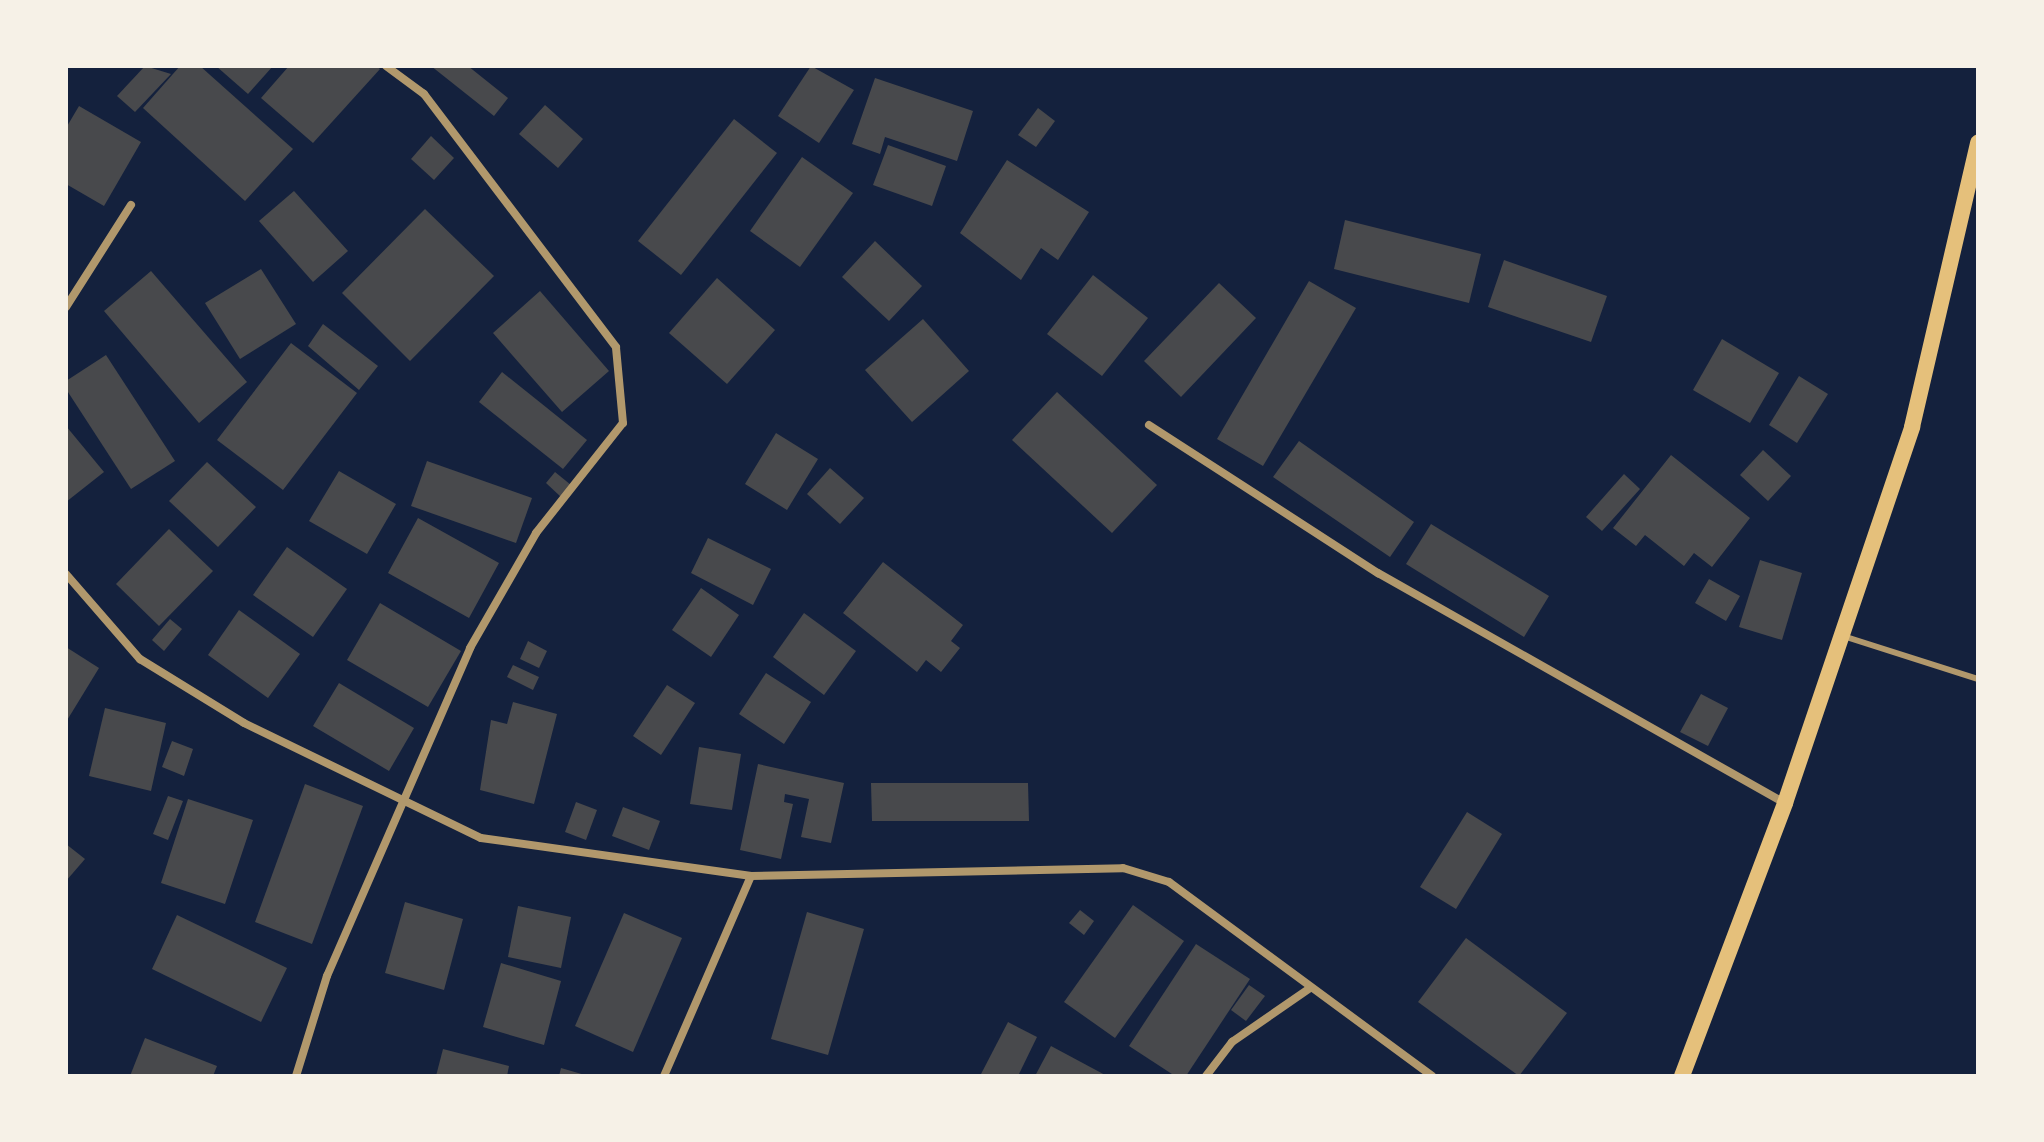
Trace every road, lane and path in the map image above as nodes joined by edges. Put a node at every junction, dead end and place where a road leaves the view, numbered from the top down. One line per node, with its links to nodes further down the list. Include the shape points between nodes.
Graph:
1 (386, 66): 9 (street, via 424,94 554,259 616,347 624,390 623,423 536,533 470,648)
2 (1978, 143): 7 (main road, via 1912,427)
3 (131, 205): 4 (street)
4 (66, 307)
5 (1149, 425): 10 (street, via 1378,573)
6 (66, 574): 9 (street, via 140,659 244,723)
7 (1840, 635): 8 (lane); 10 (main road)
8 (1978, 679)
9 (403, 803): 11 (street, via 481,838); 13 (street, via 327,976)
10 (1785, 803): 17 (main road)
11 (751, 876): 12 (street, via 1123,868 1169,882); 14 (street)
12 (1310, 988): 15 (street, via 1232,1042); 16 (street)
13 (296, 1076)
14 (664, 1076)
15 (1206, 1076)
16 (1432, 1076)
17 (1682, 1076)

